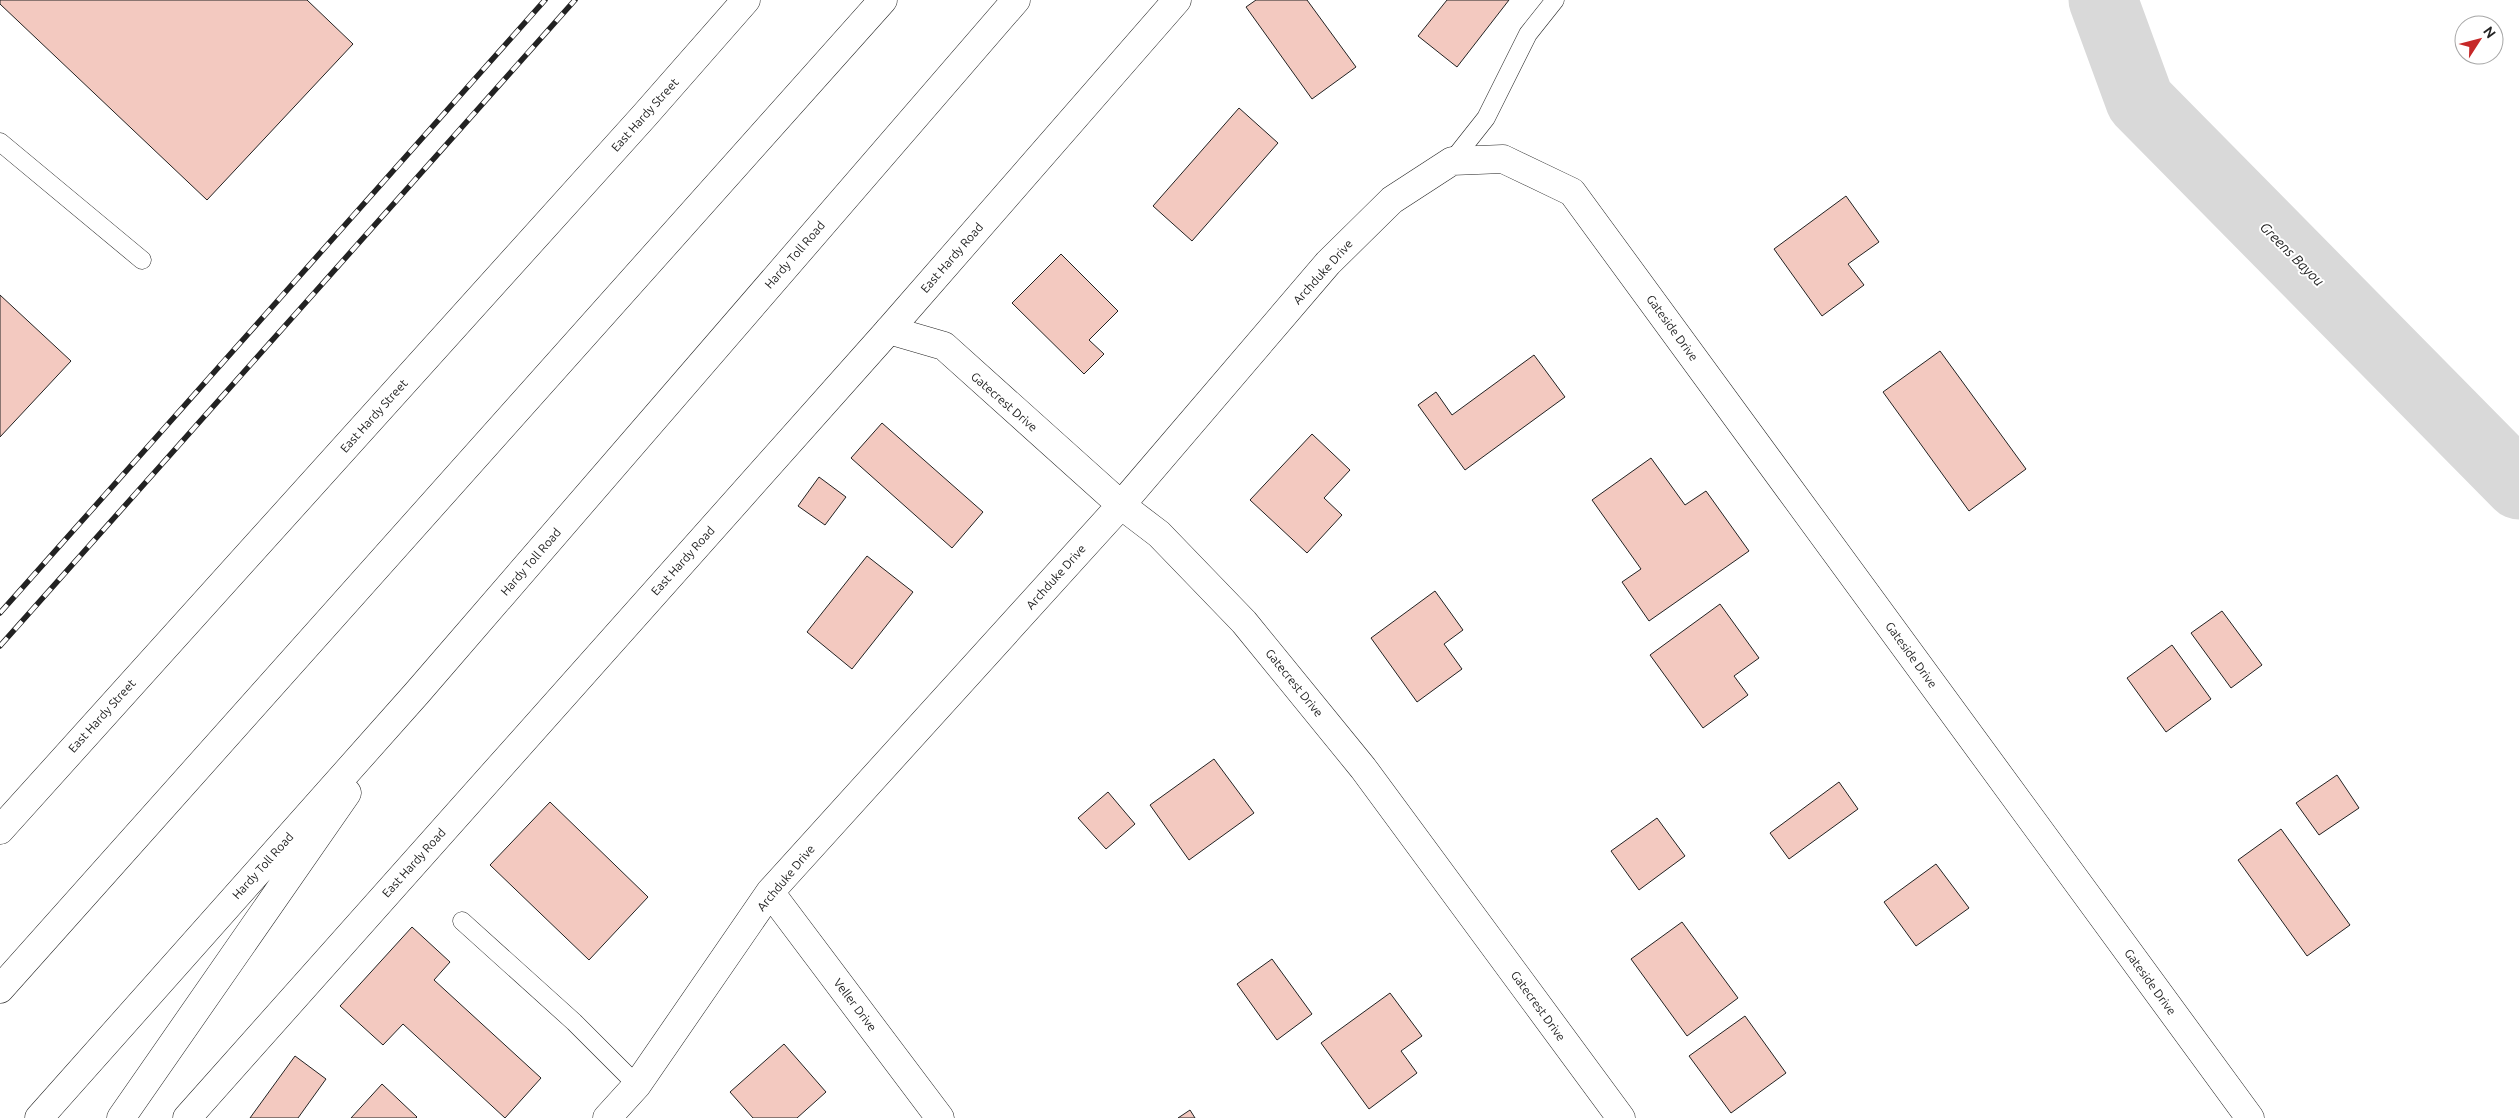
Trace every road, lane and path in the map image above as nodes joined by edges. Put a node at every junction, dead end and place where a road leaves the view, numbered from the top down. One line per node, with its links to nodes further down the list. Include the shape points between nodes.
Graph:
1 (746, 0): 12 (main road, East Hardy Street)
2 (883, 0): 15 (main road)
3 (1016, 0): 11 (main road, Hardy Toll Road)
4 (1176, 0): 9 (main road, East Hardy Road)
5 (1555, 0): 7 (lane, via 1528,34 1486,118)
6 (0, 142): 8 (lane)
7 (1452, 161): 10 (main road, Archduke Drive, via 1392,200 1328,263); 23 (main road, Gateside Drive, via 1502,159 1572,192)
8 (142, 260)
9 (889, 330): 10 (main road, Gatecrest Drive, via 944,346); 19 (main road, East Hardy Road)
10 (1121, 505): 13 (main road, Archduke Drive); 22 (main road, Gatecrest Drive, via 1159,534 1244,622 1357,761)
11 (417, 693): 17 (main road, Hardy Toll Road); 18 (main road)
12 (0, 830)
13 (770, 892): 16 (main road, Archduke Drive); 21 (main road, Veller Drive)
14 (462, 921): 16 (lane, via 574,1022)
15 (0, 989)
16 (637, 1085): 20 (main road, Archduke Drive)
17 (39, 1118)
18 (121, 1118)
19 (187, 1118)
20 (607, 1118)
21 (940, 1118)
22 (1621, 1118)
23 (2250, 1118)

